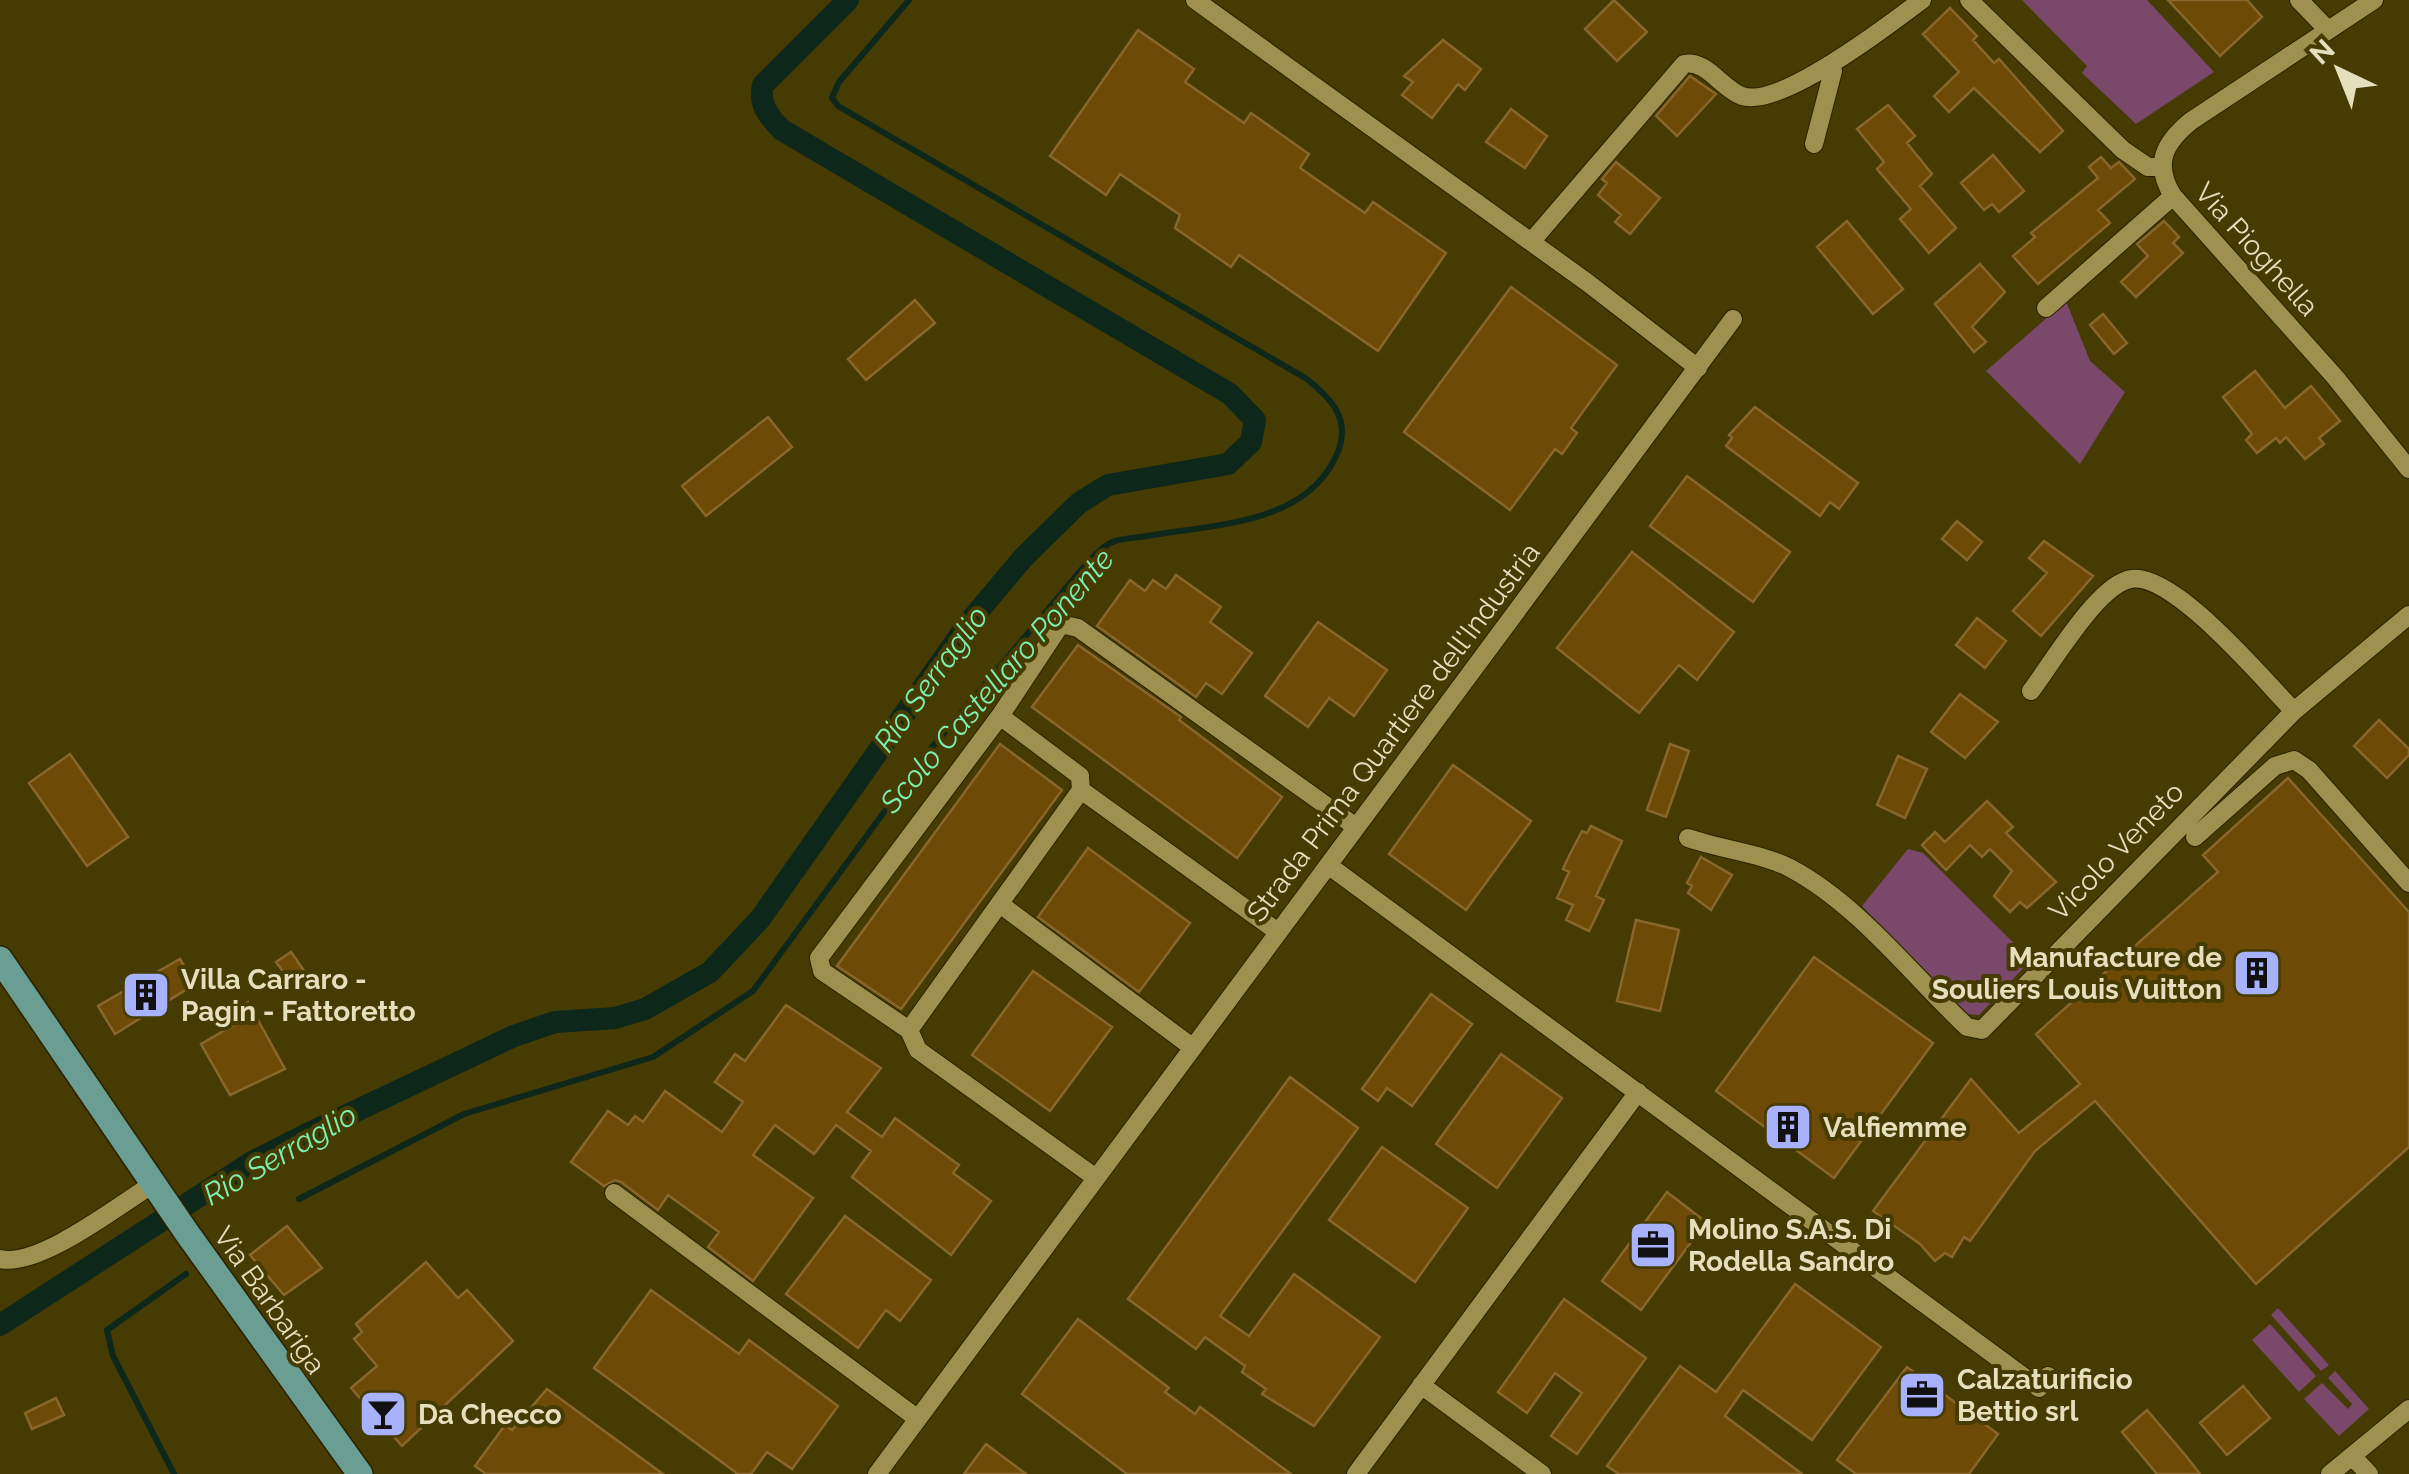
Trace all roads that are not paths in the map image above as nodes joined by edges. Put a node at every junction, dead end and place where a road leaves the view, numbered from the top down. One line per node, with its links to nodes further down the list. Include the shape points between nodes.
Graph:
1 (1195, 0): 11 (street)
2 (1922, 0): 7 (street)
3 (1969, 0): 9 (street, via 2123,150 2148,167)
4 (2300, 0): 6 (street)
5 (2374, 0): 6 (street)
6 (2328, 30): 9 (street, via 2190,121 2166,146)
7 (1831, 65): 8 (street); 11 (street, via 1747,98 1698,65 1684,64)
8 (1814, 144)
9 (2160, 167): 10 (street, Via Pioghella)
10 (2172, 196): 12 (street); 15 (street, Via Pioghella)
11 (1531, 242): 14 (street)
12 (2046, 308)
13 (1734, 319): 14 (street, Strada Prima Quartiere dell'Industria)
14 (1698, 368): 21 (street, Strada Prima Quartiere dell'Industria)
15 (2409, 469)
16 (2409, 615): 18 (street, Vicolo Veneto)
17 (2031, 691): 18 (street, via 2099,603 2124,580 2136,578 2177,595)
18 (2294, 711): 23 (street, Vicolo Veneto, via 1982,1030 1967,1028 1812,882 1772,860)
19 (1000, 716): 20 (street, via 1080,776); 21 (street, via 1061,624 1078,628); 29 (street, via 819,958 822,971)
20 (1081, 790): 26 (street); 27 (street)
21 (1356, 827): 24 (street, Strada Prima Quartiere dell'Industria)
22 (2195, 837): 25 (street, via 2275,766 2294,760)
23 (1688, 838)
24 (1328, 865): 27 (street, Strada Prima Quartiere dell'Industria); 31 (street)
25 (2409, 883)
26 (1000, 904): 29 (street); 30 (street)
27 (1278, 932): 30 (street, Strada Prima Quartiere dell'Industria)
28 (0, 959): 33 (main road, Via Barbariga)
29 (909, 1030): 32 (street, via 918,1050)
30 (1192, 1047): 32 (street, Strada Prima Quartiere dell'Industria)
31 (1638, 1092): 36 (street); 37 (street)
32 (1096, 1178): 39 (street, Strada Prima Quartiere dell'Industria)
33 (154, 1185): 35 (street, via 50,1247); 41 (main road, Via Barbariga)
34 (614, 1193): 39 (street)
35 (0, 1259)
36 (2044, 1382)
37 (1421, 1384): 43 (street); 44 (street)
38 (2409, 1409): 40 (street)
39 (918, 1419): 42 (street, Strada Prima Quartiere dell'Industria)
40 (2352, 1456): 45 (street); 46 (street)
41 (360, 1474)
42 (877, 1474)
43 (1356, 1474)
44 (1542, 1474)
45 (2330, 1474)
46 (2368, 1474)

